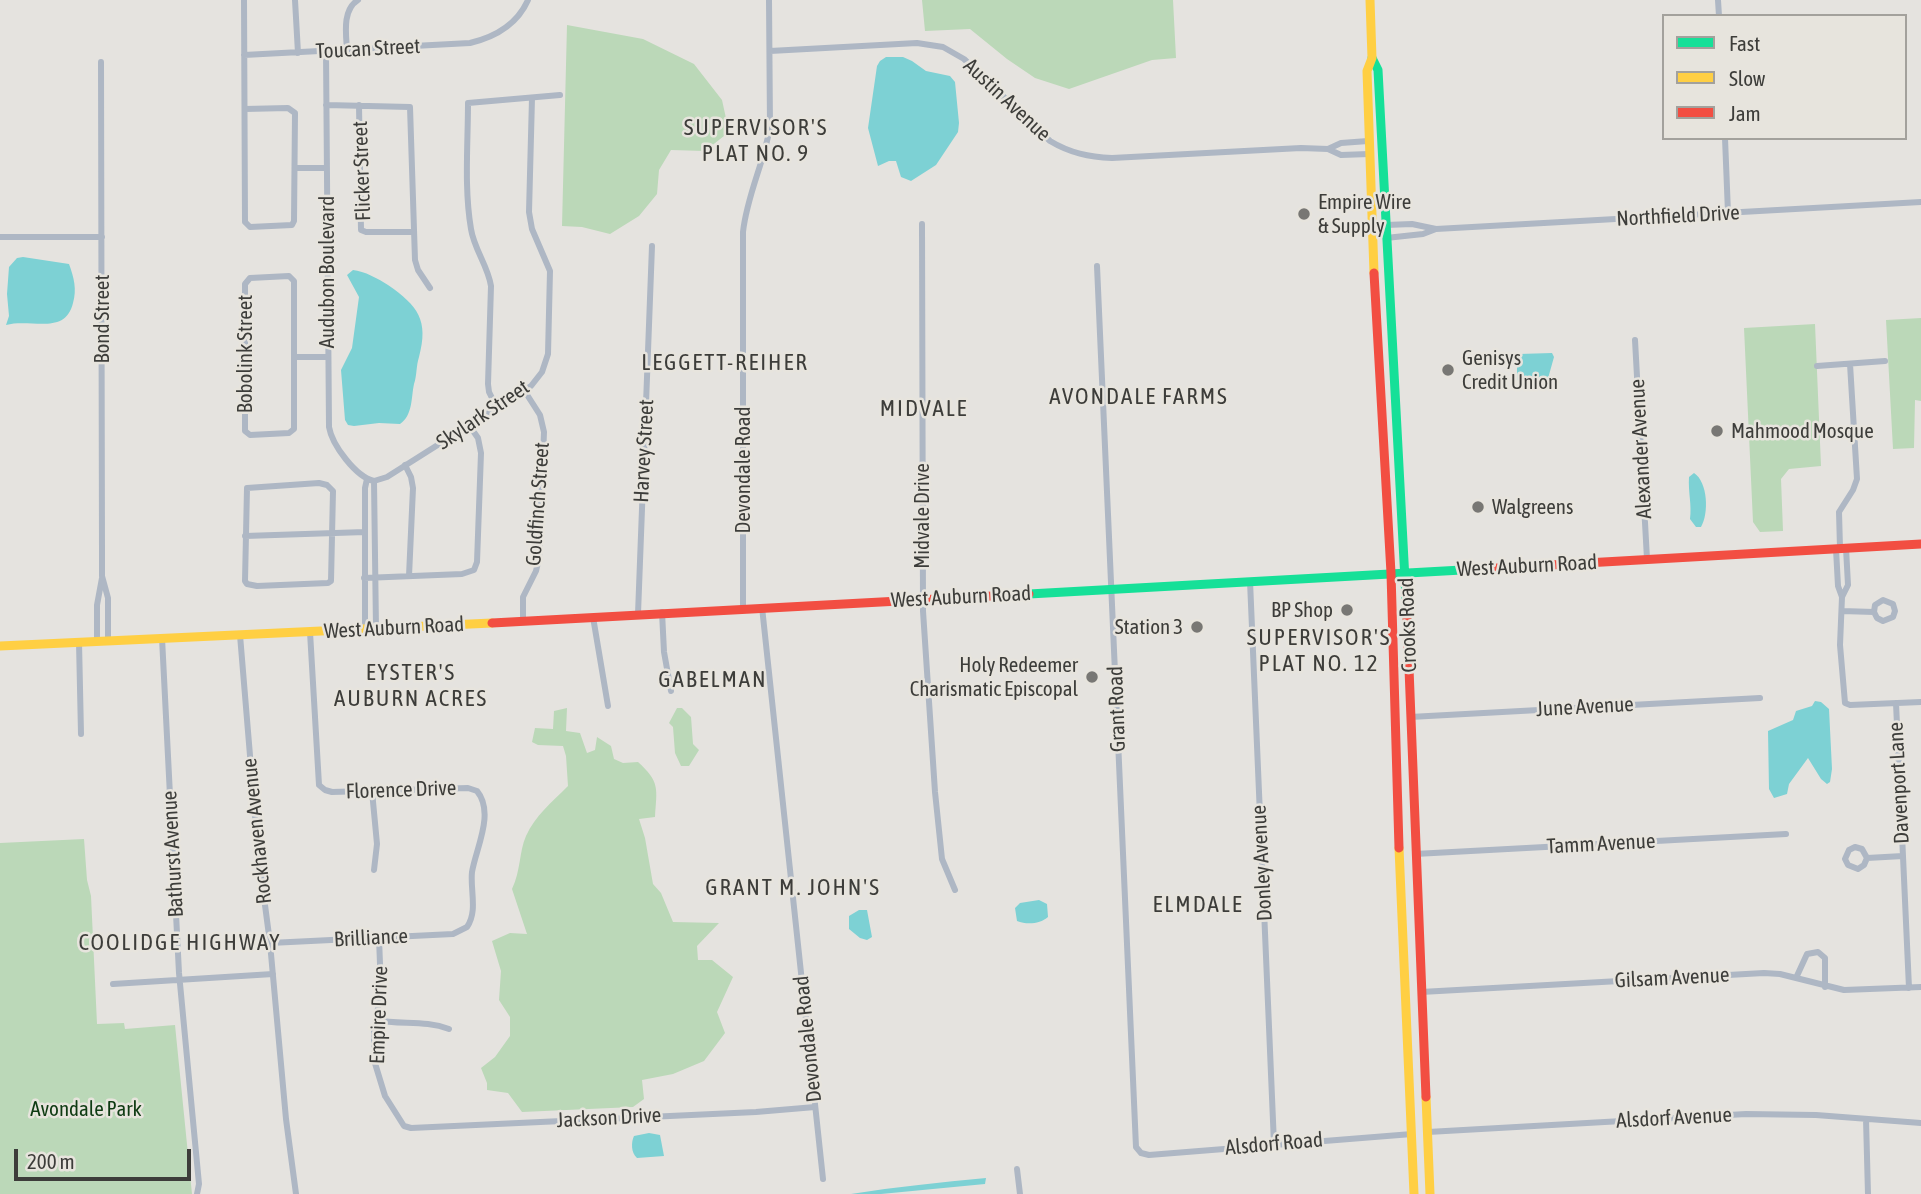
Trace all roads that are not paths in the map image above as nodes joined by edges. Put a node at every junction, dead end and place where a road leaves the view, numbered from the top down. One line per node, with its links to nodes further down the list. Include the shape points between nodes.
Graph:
1 (244, 0): 11 (street)
2 (295, 0): 10 (street)
3 (358, 0): 7 (street, via 347,16)
4 (528, 0): 7 (street, Toucan Street, via 506,28 483,40)
5 (769, 0): 8 (street, Devondale Road)
6 (1370, 0): 12 (main road, Crooks Road)
7 (347, 50): 9 (street, Toucan Street)
8 (770, 51): 21 (street, Austin Avenue, via 917,43 943,47 964,59 1050,141 1084,155 1112,158); 74 (street, Devondale Road, via 769,134 748,199 743,232)
9 (326, 52): 10 (street, Toucan Street); 16 (street, Audubon Boulevard)
10 (298, 53): 11 (street, Toucan Street)
11 (244, 55): 18 (street)
12 (1372, 58): 20 (main road, Crooks Road, via 1367,71); 23 (main road, Crooks Road, via 1378,70)
13 (101, 62): 34 (street, Bond Street)
14 (560, 95): 15 (street)
15 (532, 98): 47 (street, Skylark Street, via 529,217 548,266 551,290 547,359 538,378); 48 (street, via 468,103 470,218 489,278 488,384)
16 (326, 105): 17 (street, Flicker Street); 25 (street, Audubon Boulevard)
17 (359, 105): 32 (street, Flicker Street, via 410,107); 32 (street, Flicker Street, via 361,230)
18 (245, 109): 24 (street, via 292,109); 24 (street, via 246,225 292,225)
19 (1724, 140): 27 (street)
20 (1368, 141): 21 (street, Austin Avenue); 22 (main road, Crooks Road); 23 (main road, via 1376,143)
21 (1328, 149): 22 (street, Austin Avenue, via 1341,155)
22 (1368, 154): 29 (main road, Crooks Road)
23 (1382, 155): 30 (main road, Crooks Road)
24 (295, 168): 25 (street)
25 (326, 168): 43 (street, Audubon Boulevard)
26 (1921, 202): 27 (street, Northfield Drive)
27 (1728, 213): 31 (street, Northfield Drive)
28 (922, 224): 71 (street, Midvale Drive)
29 (1371, 225): 35 (main road, via 1378,236); 38 (main road, Crooks Road)
30 (1385, 225): 31 (street, Northfield Drive); 35 (main road, Crooks Road)
31 (1436, 229): 35 (street, Northfield Drive)
32 (413, 232): 39 (street, Flicker Street, via 416,266)
33 (0, 237): 34 (street)
34 (102, 237): 65 (street, Bond Street)
35 (1386, 238): 40 (main road, Crooks Road)
36 (652, 246): 79 (street, Harvey Street)
37 (1097, 266): 70 (street, Grant Road)
38 (1374, 279): 40 (main road, via 1384,280); 49 (main road, Crooks Road)
39 (430, 288)
40 (1389, 288): 50 (main road, Crooks Road)
41 (1635, 340): 62 (street, Alexander Avenue)
42 (294, 357): 42 (street, Bobolink Street, via 293,277 247,280 247,434 293,431); 43 (street)
43 (327, 357): 53 (street, Audubon Boulevard, via 332,440)
44 (1885, 361): 45 (street)
45 (1850, 364): 46 (street); 61 (street, via 1857,479 1839,512)
46 (1816, 366)
47 (524, 390): 48 (street, Skylark Street); 81 (street, Goldfinch Street, via 540,415 544,432 539,558 523,597)
48 (497, 408): 51 (street, Skylark Street)
49 (1381, 411): 50 (main road, via 1392,412); 58 (main road, Crooks Road)
50 (1397, 421): 59 (main road, Crooks Road)
51 (469, 425): 52 (street, Skylark Street); 66 (street, via 481,453 476,566 469,573)
52 (405, 465): 53 (street, Skylark Street, via 383,480); 66 (street, via 413,488)
53 (371, 480): 55 (street, via 365,488); 56 (street)
54 (332, 532): 55 (street); 57 (street); 57 (street, via 333,497 327,485 319,482 247,488); 57 (street, via 333,576 328,583 247,584)
55 (364, 532): 56 (street); 67 (street)
56 (374, 532): 68 (street)
57 (245, 536)
58 (1390, 538): 59 (main road); 63 (main road, Crooks Road)
59 (1405, 544): 64 (main road, Crooks Road)
60 (1921, 544): 61 (main road, West Auburn Road)
61 (1841, 548): 62 (main road, West Auburn Road); 76 (street, via 1848,585)
62 (1647, 559): 64 (main road, West Auburn Road)
63 (1391, 573): 64 (main road, West Auburn Road); 69 (main road, West Auburn Road); 72 (main road, Crooks Road)
64 (1406, 573): 75 (main road, Crooks Road)
65 (102, 576): 86 (street, Bond Street); 87 (street, Bond Street, via 108,598)
66 (409, 576): 68 (street)
67 (364, 578): 68 (street); 82 (street)
68 (374, 578): 82 (street)
69 (1250, 581): 70 (main road, West Auburn Road); 129 (street, Donley Avenue)
70 (1112, 588): 71 (main road, West Auburn Road); 130 (street, Grant Road)
71 (922, 599): 73 (main road, West Auburn Road); 106 (street, Midvale Drive, via 942,859)
72 (1392, 601): 75 (main road); 95 (main road, Crooks Road)
73 (762, 607): 74 (main road, West Auburn Road); 123 (street, Devondale Road)
74 (743, 608): 77 (main road, West Auburn Road)
75 (1407, 608): 96 (main road, Crooks Road)
76 (1842, 611): 78 (street); 93 (street, via 1845,703)
77 (662, 612): 79 (main road, West Auburn Road); 90 (street)
78 (1874, 612)
79 (638, 614): 80 (main road, West Auburn Road)
80 (593, 617): 81 (main road, West Auburn Road); 94 (street)
81 (523, 622): 82 (main road, West Auburn Road)
82 (370, 630): 83 (main road, West Auburn Road)
83 (310, 632): 84 (main road, West Auburn Road); 100 (street, Florence Drive, via 317,778 322,788 332,792)
84 (240, 635): 85 (main road, West Auburn Road); 109 (street, Rockhaven Avenue)
85 (162, 638): 87 (main road, West Auburn Road); 112 (street, Bathurst Avenue)
86 (97, 641): 87 (main road, West Auburn Road); 88 (main road, West Auburn Road)
87 (108, 641)
88 (79, 642): 89 (main road, West Auburn Road); 97 (street)
89 (0, 646)
90 (671, 691)
91 (1760, 698): 96 (street, June Avenue)
92 (1921, 702): 93 (street)
93 (1896, 703): 103 (street, Davenport Lane)
94 (608, 706)
95 (1395, 708): 96 (main road, via 1401,719); 98 (main road, Crooks Road)
96 (1410, 717): 99 (main road, Crooks Road)
97 (81, 734)
98 (1397, 764): 99 (main road); 114 (main road, Crooks Road)
99 (1412, 770): 102 (main road, Crooks Road)
100 (372, 791): 105 (street, via 377,844); 107 (street, Florence Drive, via 468,788 480,793 483,829 472,875)
101 (1786, 834): 102 (street, Tamm Avenue)
102 (1415, 854): 118 (main road, Crooks Road)
103 (1903, 856): 104 (street); 116 (street, Davenport Lane)
104 (1867, 858)
105 (374, 870)
106 (955, 890)
107 (469, 924): 108 (street, Brilliance, via 453,934)
108 (379, 938): 109 (street, Brilliance); 119 (street, Empire Drive, via 382,990)
109 (270, 943): 110 (street, Rockhaven Avenue)
110 (273, 974): 112 (street); 134 (street, Rockhaven Avenue)
111 (1796, 978): 115 (street, Gilsam Avenue); 115 (street, via 1807,954 1818,952 1825,958); 118 (street, Gilsam Avenue, via 1764,973)
112 (179, 981): 113 (street); 133 (street, Bathurst Avenue)
113 (113, 984)
114 (1405, 986): 118 (main road, via 1410,994); 121 (main road, Crooks Road)
115 (1825, 987): 116 (street, Gilsam Avenue, via 1850,991)
116 (1909, 988): 117 (street, Gilsam Avenue)
117 (1921, 988)
118 (1421, 992): 122 (main road, Crooks Road)
119 (376, 1020): 120 (street, via 427,1022); 126 (street, Empire Drive, via 373,1052 378,1078)
120 (449, 1029)
121 (1409, 1067): 122 (main road, via 1418,1066); 128 (main road, Crooks Road)
122 (1425, 1075): 127 (main road, Crooks Road)
123 (815, 1107): 126 (street, Jackson Drive); 132 (street, Devondale Road)
124 (1866, 1119): 125 (street, Alsdorf Avenue); 127 (street, Alsdorf Avenue, via 1746,1114); 138 (street)
125 (1921, 1123)
126 (404, 1126)
127 (1428, 1132): 137 (main road, Crooks Road)
128 (1412, 1134): 129 (street, Alsdorf Road); 136 (main road, Crooks Road)
129 (1274, 1144): 130 (street, Alsdorf Road, via 1149,1155)
130 (1138, 1151)
131 (1017, 1168): 135 (street)
132 (823, 1179)
133 (197, 1194)
134 (296, 1194)
135 (1020, 1194)
136 (1414, 1194)
137 (1430, 1194)
138 (1868, 1194)

